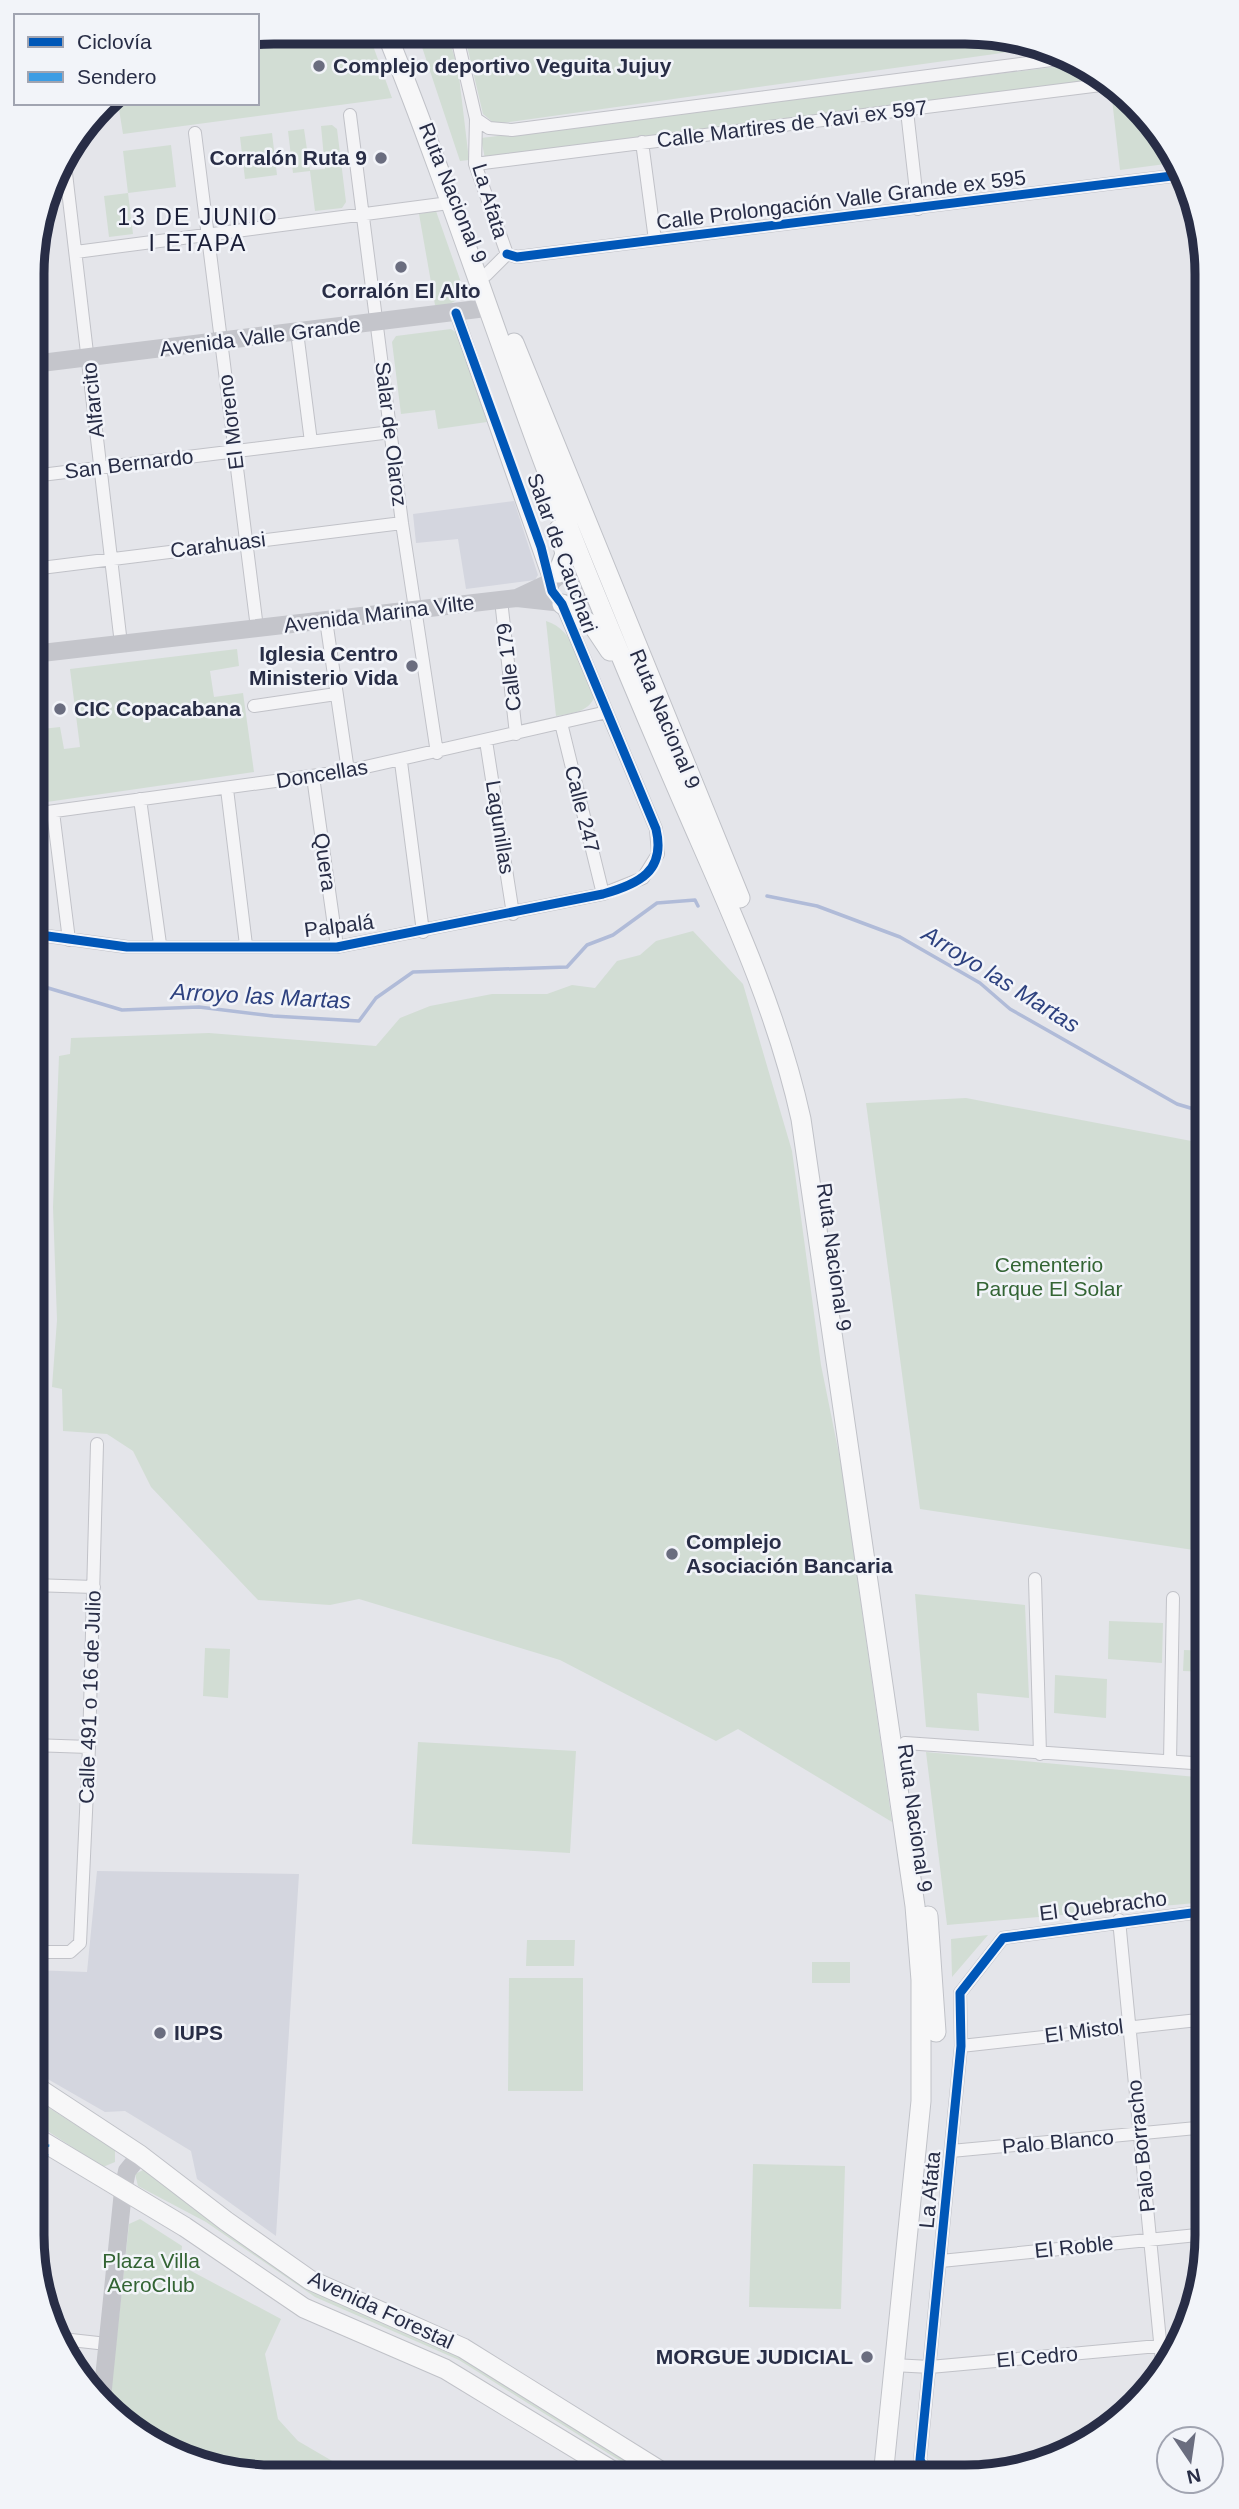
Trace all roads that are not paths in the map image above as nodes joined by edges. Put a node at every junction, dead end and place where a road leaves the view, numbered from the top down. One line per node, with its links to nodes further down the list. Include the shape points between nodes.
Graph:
1 (392, 44): 5 (main road, Ruta Nacional 9)
2 (459, 44): 8 (street, La Afata)
3 (1049, 60): 8 (street, via 512,130 489,128)
4 (1097, 86): 6 (street, Calle Martires de Yavi ex 597)
5 (416, 106): 14 (main road, Ruta Nacional 9); 21 (main road, Ruta Nacional 9, via 438,146)
6 (907, 111): 10 (street, Calle Martires de Yavi ex 597); 15 (street)
7 (351, 115): 16 (street, Salar de Olaroz)
8 (476, 120): 11 (street, La Afata)
9 (195, 133): 17 (street, El Moreno)
10 (642, 142): 11 (street, Calle Martires de Yavi ex 597); 18 (street)
11 (475, 164): 20 (street, La Afata)
12 (66, 175): 19 (street, Alfarcito)
13 (1173, 176): 15 (street, Calle Prolongación Valle Grande ex 595)
14 (449, 203): 16 (street); 22 (main road, Ruta Nacional 9)
15 (918, 209): 18 (street, Calle Prolongación Valle Grande ex 595)
16 (361, 215): 17 (street); 24 (street, Salar de Olaroz)
17 (207, 234): 19 (street); 26 (street, El Moreno)
18 (655, 240): 20 (street, Calle Prolongación Valle Grande ex 595, via 517,257)
19 (76, 252): 27 (street, Alfarcito)
20 (506, 254): 21 (street, La Afata)
21 (486, 275): 38 (main road, Ruta Nacional 9)
22 (486, 308): 23 (street, Avenida Valle Grande); 29 (main road, Ruta Nacional 9)
23 (456, 313): 24 (street, Avenida Valle Grande); 37 (street, Salar de Cauchari)
24 (376, 323): 25 (street, Avenida Valle Grande); 30 (street, Salar de Olaroz)
25 (297, 332): 26 (street, Avenida Valle Grande); 31 (street)
26 (222, 341): 27 (street, Avenida Valle Grande); 32 (street, El Moreno)
27 (89, 358): 28 (street, Avenida Valle Grande); 33 (street, Alfarcito)
28 (44, 363)
29 (526, 415): 41 (main road, via 528,440 562,538); 42 (main road, Ruta Nacional 9)
30 (391, 432): 31 (street, San Bernardo); 35 (street, Salar de Olaroz)
31 (311, 442): 32 (street, San Bernardo)
32 (234, 451): 33 (street, San Bernardo); 36 (street, El Moreno)
33 (101, 467): 34 (street, San Bernardo); 39 (street, Alfarcito)
34 (44, 475)
35 (402, 523): 36 (street, Carahuasi); 45 (street, Salar de Olaroz)
36 (246, 542): 39 (street, Carahuasi); 47 (street, El Moreno)
37 (541, 547): 41 (street, Salar de Cauchari); 41 (street, Salar de Cauchari)
38 (596, 549): 42 (main road); 54 (main road, Ruta Nacional 9)
39 (110, 559): 40 (street, Carahuasi); 48 (street, Alfarcito)
40 (44, 568)
41 (562, 572): 42 (street); 43 (street, Avenida Marina Vilte); 44 (street, Salar de Cauchari, via 555,597)
42 (591, 583): 44 (street, via 581,602); 51 (main road, Ruta Nacional 9); 54 (main road, via 610,606 653,703)
43 (509, 599): 44 (street, Avenida Marina Vilte); 45 (street, Avenida Marina Vilte); 56 (street, Calle 179)
44 (562, 604): 51 (main road, via 594,627); 53 (street, Salar de Cauchari)
45 (416, 610): 46 (street, Avenida Marina Vilte); 58 (street, Salar de Olaroz)
46 (326, 620): 47 (street, Avenida Marina Vilte); 50 (street)
47 (257, 628): 48 (street, Avenida Marina Vilte)
48 (121, 644): 49 (street, Avenida Marina Vilte)
49 (44, 653)
50 (336, 694): 52 (street); 60 (street)
51 (640, 701): 108 (main road, Ruta Nacional 9, via 749,953 794,1086 807,1152 915,1906 921,1979 920,2114)
52 (254, 706)
53 (607, 712): 55 (street, Doncellas); 66 (street, Salar de Cauchari, via 659,843 653,866)
54 (666, 719): 80 (main road, Ruta Nacional 9, via 785,1011 808,1093)
55 (561, 723): 56 (street, Doncellas); 67 (street, Calle 247)
56 (516, 734): 57 (street, Doncellas)
57 (486, 741): 58 (street, Doncellas); 68 (street, Lagunillas)
58 (437, 753): 59 (street, Doncellas)
59 (401, 762): 60 (street, Doncellas); 69 (street)
60 (348, 771): 61 (street, Doncellas)
61 (313, 777): 62 (street, Doncellas); 74 (street, Quera)
62 (227, 789): 63 (street, Doncellas); 73 (street)
63 (140, 799): 64 (street, Doncellas); 72 (street)
64 (53, 812): 65 (street, Doncellas); 71 (street)
65 (44, 813)
66 (643, 878): 67 (street, Palpalá)
67 (603, 894): 68 (street, Palpalá)
68 (513, 914): 69 (street, Palpalá)
69 (423, 932): 74 (street, Palpalá)
70 (44, 936): 71 (street, Palpalá)
71 (69, 940): 72 (street, Palpalá, via 127,947)
72 (160, 944): 73 (street, Palpalá)
73 (246, 945): 74 (street, Palpalá)
74 (337, 947)
75 (97, 1444): 78 (street, Calle 491 o 16 de Julio)
76 (1035, 1579): 83 (street)
77 (44, 1585): 78 (street)
78 (94, 1587): 82 (street, Calle 491 o 16 de Julio)
79 (1173, 1598): 84 (street)
80 (905, 1743): 83 (street); 108 (main road, Ruta Nacional 9, via 932,1945 936,2023 926,2208)
81 (44, 1745): 82 (street)
82 (89, 1747): 89 (street, Calle 491 o 16 de Julio, via 79,1943 70,1952)
83 (1040, 1754): 84 (street)
84 (1170, 1761): 85 (street)
85 (1195, 1763)
86 (1195, 1912): 87 (street, El Quebracho)
87 (1119, 1920): 88 (street, El Quebracho); 91 (street, Palo Borracho)
88 (1003, 1938): 92 (street, La Afata, via 960,1993)
89 (44, 1952)
90 (1195, 2020): 91 (street, El Mistol)
91 (1129, 2026): 92 (street, El Mistol); 95 (street, Palo Borracho)
92 (961, 2046): 97 (street, La Afata)
93 (44, 2092): 98 (main road, Avenida Forestal)
94 (1195, 2128): 95 (street, Palo Blanco)
95 (1140, 2135): 97 (street, Palo Blanco); 101 (street, Palo Borracho)
96 (44, 2142): 99 (main road, Avenida Forestal)
97 (951, 2151): 102 (street, La Afata)
98 (140, 2155): 99 (street, via 127,2171); 112 (main road, Avenida Forestal, via 310,2280 463,2348)
99 (124, 2191): 104 (street); 111 (main road, Avenida Forestal, via 304,2308 445,2369)
100 (1195, 2235): 101 (street, El Roble)
101 (1150, 2239): 102 (street, El Roble); 105 (street, Palo Borracho)
102 (941, 2261): 109 (street, La Afata)
103 (70, 2340): 104 (street)
104 (107, 2344): 110 (street)
105 (1161, 2345): 106 (street, El Cedro); 107 (street, Palo Borracho); 109 (street, El Cedro)
106 (1167, 2345)
107 (1162, 2354)
108 (899, 2365): 109 (street, El Cedro); 113 (main road, via 883,2392); 114 (main road, Ruta Nacional 9); 115 (main road, Ruta Nacional 9)
109 (930, 2367): 116 (street, La Afata)
110 (103, 2389)
111 (603, 2465)
112 (651, 2465)
113 (874, 2465)
114 (885, 2465)
115 (897, 2465)
116 (923, 2465)

